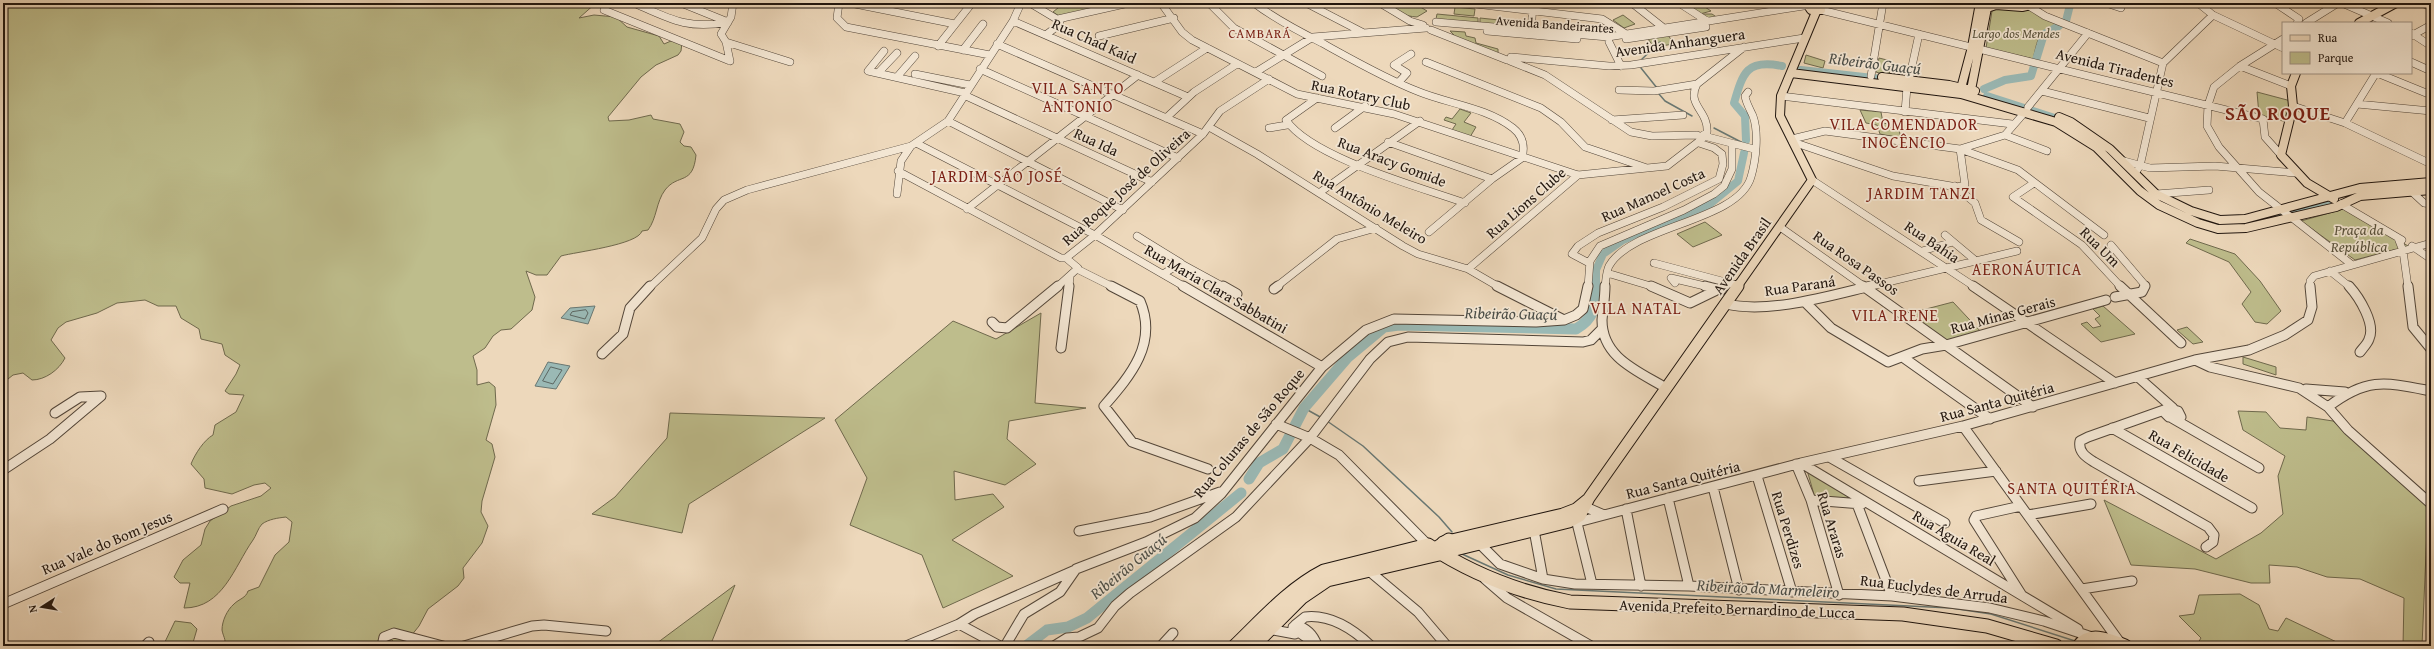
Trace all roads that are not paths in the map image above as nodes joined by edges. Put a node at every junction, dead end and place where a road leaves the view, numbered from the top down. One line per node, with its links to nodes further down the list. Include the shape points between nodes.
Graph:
1 (634, 3): 42 (street, via 684,26 705,27)
2 (681, 3): 42 (street)
3 (734, 3): 42 (street)
4 (839, 3): 68 (street, via 837,18 846,27)
5 (850, 3): 47 (street)
6 (972, 3): 47 (street)
7 (1021, 3): 40 (street)
8 (1030, 3): 39 (street)
9 (1129, 3): 39 (street)
10 (1161, 3): 38 (street, Rua Rotary Club)
11 (1209, 3): 79 (street, via 1228,24)
12 (1256, 3): 61 (street, via 1274,18)
13 (1306, 3): 53 (street)
14 (1380, 3): 51 (street, via 1406,19)
15 (1467, 3): 34 (street)
16 (1533, 3): 34 (street)
17 (1632, 3): 52 (street)
18 (1679, 3): 41 (street)
19 (1884, 3): 49 (street)
20 (1980, 3): 73 (main road, via 1976,19)
21 (2041, 3): 30 (main road)
22 (2106, 3): 23 (street, via 2121,8)
23 (2118, 3)
24 (2198, 3): 36 (street)
25 (2275, 3): 43 (street, via 2297,15)
26 (2341, 3): 37 (street); 44 (street)
27 (2396, 3): 37 (main road)
28 (2422, 3): 31 (street)
29 (1988, 5): 30 (main road); 73 (main road)
30 (2026, 5): 55 (street, via 2045,16)
31 (2431, 7)
32 (1816, 8): 35 (street, Avenida Bandeirantes); 49 (street, Avenida Tiradentes); 62 (main road)
33 (604, 10): 64 (street, via 730,61)
34 (1532, 11): 54 (street); 57 (street, via 1606,20)
35 (1777, 13): 41 (street, Avenida Bandeirantes); 52 (street, Avenida Bandeirantes)
36 (2213, 15): 67 (street); 85 (street)
37 (2373, 16): 45 (main road); 46 (street)
38 (1174, 18): 60 (street); 72 (street, Rua Rotary Club, via 1186,36)
39 (1058, 19): 56 (street, via 1059,25)
40 (1013, 21): 56 (street, Rua Chad Kaid); 66 (street)
41 (1707, 21): 52 (street, Avenida Bandeirantes)
42 (728, 22): 64 (street, via 722,34)
43 (2298, 22)
44 (2308, 22)
45 (2361, 22)
46 (2386, 22)
47 (955, 24): 68 (street)
48 (983, 24): 74 (street)
49 (1880, 24): 58 (street, Avenida Tiradentes); 102 (street)
50 (2431, 25): 59 (street)
51 (1430, 26): 53 (street); 54 (street, Avenida Bandeirantes); 81 (street, via 1491,54)
52 (1666, 30): 57 (street, Avenida Bandeirantes); 65 (street, Avenida Bandeirantes)
53 (1363, 32): 61 (street)
54 (1531, 32): 57 (street, Avenida Bandeirantes, via 1604,37); 65 (street, Avenida Bandeirantes)
55 (2088, 33): 85 (street); 89 (street)
56 (1047, 34): 99 (street, Rua Chad Kaid)
57 (1626, 34)
58 (1919, 34): 73 (street, Avenida Tiradentes); 108 (street)
59 (2412, 35): 69 (street)
60 (1099, 36)
61 (1313, 38): 79 (street); 106 (street)
62 (1804, 38): 70 (street, Avenida Anhanguera); 91 (main road)
63 (2282, 40): 67 (street)
64 (726, 42): 82 (street)
65 (1609, 42): 87 (street)
66 (997, 44): 78 (street); 118 (street)
67 (2276, 44): 71 (street); 88 (street)
68 (938, 46): 74 (street)
69 (2431, 46)
70 (1744, 47): 87 (street, Avenida Anhanguera); 107 (street)
71 (2282, 47)
72 (1207, 48): 86 (street, Rua Rotary Club); 100 (street)
73 (1977, 48): 89 (street, Avenida Tiradentes); 115 (main road); 115 (main road)
74 (963, 50): 78 (street)
75 (884, 51): 94 (street, via 868,69)
76 (897, 52): 94 (street)
77 (1411, 54): 106 (street, via 1394,65 1407,73)
78 (990, 55): 90 (street)
79 (1283, 55): 93 (street); 101 (street)
80 (915, 56): 103 (street)
81 (1510, 59): 87 (street, Avenida Anhanguera); 133 (street, via 1545,75)
82 (790, 62)
83 (1426, 62): 159 (street, via 1541,108 1561,122 1584,147)
84 (2412, 62): 92 (street)
85 (2163, 63): 113 (street)
86 (1237, 64): 93 (street, Rua Rotary Club); 120 (street)
87 (1621, 66)
88 (2240, 66): 110 (street); 123 (street, via 2214,87)
89 (2061, 68): 112 (street); 113 (street, Avenida Tiradentes)
90 (980, 69): 109 (street); 130 (street)
91 (1793, 70): 102 (main road); 108 (main road); 119 (main road)
92 (2431, 71)
93 (1256, 72): 104 (street, Rua Rotary Club)
94 (878, 73): 103 (street, Rua Ida)
95 (915, 74): 109 (street)
96 (2296, 74): 110 (main road)
97 (2375, 74): 122 (street)
98 (2378, 74): 117 (street)
99 (1140, 75): 100 (street, Rua Chad Kaid); 105 (street, Rua Chad Kaid); 118 (street)
100 (1162, 76): 105 (street)
101 (1322, 76)
102 (1871, 76): 108 (main road)
103 (897, 77): 116 (street, Rua Ida)
104 (1269, 79): 121 (street, Rua Rotary Club, via 1297,94); 139 (street, Rua Roque José de Oliveira, via 1220,111)
105 (1156, 81): 120 (street, Rua Chad Kaid)
106 (1399, 82): 155 (street, via 1510,126 1518,133 1524,144)
107 (1697, 84): 111 (street, via 1654,91); 144 (street, via 1692,92 1692,99 1708,122)
108 (1908, 84): 115 (main road); 128 (street)
109 (970, 85): 116 (street)
110 (2291, 86): 125 (main road)
111 (1618, 90)
112 (2042, 91): 126 (street); 132 (street)
113 (2156, 91): 123 (street, Avenida Tiradentes); 132 (street)
114 (1748, 92): 150 (street, via 1745,96 1754,121)
115 (1966, 92): 126 (main road)
116 (964, 94): 134 (street); 145 (street, Rua Ida)
117 (2431, 95)
118 (1114, 96): 130 (street); 131 (street)
119 (1781, 96): 128 (street); 146 (main road, via 1780,116)
120 (1188, 97): 131 (street, via 1185,103)
121 (1317, 98): 124 (street, Rua Rotary Club); 138 (street, via 1286,120)
122 (2357, 104): 127 (street); 136 (street)
123 (2208, 105): 153 (street, Avenida Tiradentes, via 2263,119 2265,137); 161 (street, via 2206,117 2210,135)
124 (1365, 106): 135 (street, Rua Rotary Club); 141 (street)
125 (2293, 106): 136 (street); 153 (main road)
126 (2026, 110): 137 (street); 160 (main road, via 2071,122); 185 (main road, via 2063,126 2096,147 2140,191 2166,208 2198,223 2230,230)
127 (2431, 111)
128 (1904, 112): 137 (street)
129 (1683, 115): 133 (street)
130 (1086, 118): 145 (street); 154 (street)
131 (1166, 118): 142 (street)
132 (2149, 118): 160 (street)
133 (1612, 120): 144 (street, via 1624,129 1639,134 1686,134)
134 (948, 121): 148 (street); 156 (street)
135 (1420, 121): 147 (street); 155 (street, Rua Rotary Club)
136 (2345, 123): 158 (street)
137 (2012, 124): 143 (street)
138 (1287, 125): 140 (street); 157 (street, Rua Aracy Gomide, via 1336,156)
139 (1209, 127): 142 (street, Rua Roque José de Oliveira); 175 (street, Rua Antônio Meleiro)
140 (1269, 128)
141 (1335, 128)
142 (1204, 134): 154 (street, Rua Roque José de Oliveira)
143 (2006, 135): 151 (street); 152 (street)
144 (1700, 137): 149 (street); 159 (street, Rua Lions Clube, via 1670,165); 206 (street, Rua Manoel Costa, via 1718,149 1724,157 1724,167 1719,179 1583,242 1572,254)
145 (1060, 139): 156 (street); 167 (street, Rua Ida)
146 (1792, 140): 151 (street, via 1825,131); 166 (main road); 171 (street, via 1893,176)
147 (1388, 142): 157 (street); 165 (street)
148 (914, 144): 162 (street, via 901,161); 170 (street, Rua Maria Clara Sabbatini); 236 (street, via 748,190 724,200 716,209 697,244 660,276 630,308 623,334)
149 (1734, 145): 150 (street); 206 (street, via 1730,178 1715,194 1598,247)
150 (1754, 149): 213 (street, via 1751,180 1742,191 1721,206 1626,250 1609,265)
151 (1960, 149): 169 (street, via 2011,166); 171 (street, via 1965,184)
152 (2047, 151)
153 (2280, 155): 163 (main road)
154 (1178, 158): 167 (street, Rua Roque José de Oliveira)
155 (1522, 158): 164 (street, Rua Rotary Club); 165 (street)
156 (1029, 161): 170 (street); 183 (street)
157 (1356, 164): 175 (street); 179 (street, Rua Aracy Gomide)
158 (2431, 164)
159 (1649, 168): 164 (street, Rua Lions Clube)
160 (2137, 169): 161 (street, via 2215,166); 177 (main road, via 2146,186)
161 (2238, 169): 163 (street); 184 (street, via 2259,192)
162 (898, 172): 176 (street); 182 (street)
163 (2296, 173): 178 (main road, via 2307,183)
164 (1578, 175): 211 (street, Rua Lions Clube)
165 (1492, 179): 179 (street)
166 (1812, 180): 186 (main road, Avenida Brasil); 200 (street, Rua Bahia)
167 (1152, 182): 183 (street, Rua Roque José de Oliveira)
168 (2431, 182): 178 (main road, via 2360,188)
169 (2034, 183): 191 (street, via 2070,207); 222 (street, Rua Um, via 2013,197 2082,245)
170 (999, 184): 182 (street); 189 (street, Rua Maria Clara Sabbatini)
171 (1959, 186): 195 (street, via 1975,203 1981,220)
172 (2209, 190): 177 (street)
173 (2431, 190): 174 (main road)
174 (2411, 191): 180 (main road, via 2360,196); 181 (street, via 2424,203)
175 (1319, 193): 187 (street, Rua Antônio Meleiro)
176 (897, 194)
177 (2156, 194): 184 (main road, via 2191,211 2220,220 2245,219)
178 (2331, 197): 180 (main road); 184 (main road)
179 (1465, 203): 188 (street)
180 (2341, 204): 185 (main road); 193 (street)
181 (2431, 204)
182 (968, 209): 202 (street, via 1061,258)
183 (1123, 210): 189 (street, Rua Roque José de Oliveira)
184 (2281, 210): 185 (street)
185 (2290, 218): 208 (street)
186 (1780, 227): 217 (main road, Avenida Brasil); 218 (street, Rua Rosa Passos)
187 (1376, 228): 211 (street, Rua Antônio Meleiro, via 1418,254); 219 (street, via 1337,239)
188 (1429, 232)
189 (1095, 235): 202 (street, Rua Roque José de Oliveira); 214 (street, Rua Maria Clara Sabbatini)
190 (1945, 235): 194 (street)
191 (2104, 235)
192 (1137, 236): 205 (street)
193 (2398, 238): 198 (street); 199 (street)
194 (1953, 242): 200 (street); 204 (street)
195 (2019, 242)
196 (2431, 243): 198 (street, Rua Santa Quitéria)
197 (2111, 245): 222 (street, via 2145,285 2142,292)
198 (2414, 248): 199 (street, Rua Santa Quitéria); 203 (street)
199 (2403, 250): 208 (street, Rua Santa Quitéria); 234 (street, via 2413,327)
200 (1922, 251): 209 (street, Rua Bahia)
201 (2017, 251): 204 (street, Rua Paraná)
202 (1066, 258): 210 (street)
203 (2431, 259)
204 (1976, 261): 209 (street, Rua Paraná)
205 (1180, 263): 214 (street); 221 (street)
206 (1589, 263): 227 (street, via 1590,280 1583,310)
207 (1654, 263): 217 (street)
208 (2351, 264): 212 (street, Rua Santa Quitéria)
209 (1945, 268): 218 (street, Rua Paraná); 229 (street, Rua Bahia)
210 (1077, 269): 215 (street); 259 (street, via 1140,301 1146,311 1147,337 1126,382 1104,406 1132,442)
211 (1468, 269): 227 (street, Rua Antônio Meleiro, via 1512,295)
212 (2330, 271): 235 (street, via 2352,286 2366,309 2370,338); 238 (street, Rua Santa Quitéria, via 2312,277 2310,281 2311,314 2308,320 2285,335 2249,350)
213 (1607, 273): 220 (street, via 1651,286 1690,303); 230 (street)
214 (1163, 274): 239 (street, Rua Maria Clara Sabbatini)
215 (1070, 276): 228 (street, via 1008,328 997,327); 233 (street)
216 (1675, 283): 220 (street, via 1671,278)
217 (1734, 284): 220 (street); 226 (main road, Avenida Brasil)
218 (1868, 288): 225 (street, Rua Paraná); 232 (street, Rua Rosa Passos)
219 (1274, 289)
220 (1720, 290)
221 (1237, 294)
222 (2127, 294): 223 (street); 231 (street, Rua Um)
223 (2115, 297)
224 (2106, 300): 229 (street, Rua Minas Gerais)
225 (1805, 302): 226 (street, Rua Paraná, via 1739,307); 237 (street, Rua Minas Gerais, via 1832,328 1885,362)
226 (1726, 304): 243 (main road, Avenida Brasil)
227 (1564, 320): 239 (street, Rua Colunas de São Roque, via 1385,321 1366,330)
228 (992, 322)
229 (2026, 324): 232 (street, Rua Minas Gerais); 241 (street, Rua Bahia)
230 (1602, 330): 243 (street, via 1611,351); 255 (street, via 1591,340 1583,342 1398,339 1388,342 1370,359)
231 (2181, 343)
232 (1946, 345): 237 (street, Rua Minas Gerais, via 1922,349); 246 (street, Rua Rosa Passos)
233 (1061, 348)
234 (2431, 349)
235 (2360, 352)
236 (602, 354)
237 (1904, 358): 250 (street)
238 (2195, 360): 240 (street, Rua Santa Quitéria); 242 (street, via 2210,367)
239 (1322, 367): 251 (street, Rua Colunas de São Roque)
240 (2138, 377): 241 (street, Rua Santa Quitéria); 248 (street, via 2158,396)
241 (2115, 383): 246 (street, Rua Santa Quitéria)
242 (2296, 387): 245 (street); 247 (street)
243 (1666, 388): 276 (main road, Avenida Brasil)
244 (2431, 391): 245 (street, via 2391,383 2370,382)
245 (2345, 392): 247 (street)
246 (2032, 407): 250 (street, Rua Santa Quitéria)
247 (2328, 407): 270 (street, via 2348,430)
248 (2169, 412): 253 (street); 254 (street); 254 (street, via 2179,418 2181,415)
249 (55, 413): 260 (street, via 80,397 101,396 50,439)
250 (1990, 419): 252 (street, Rua Santa Quitéria)
251 (1276, 424): 255 (street); 265 (street, Rua Colunas de São Roque)
252 (1963, 426): 256 (street, Rua Santa Quitéria); 261 (street)
253 (2112, 428): 273 (street, Rua Felicidade); 283 (street, via 2080,441 2078,446 2081,452 2094,462 2208,527 2214,535 2213,542)
254 (2202, 434): 258 (street)
255 (1310, 438): 282 (street, via 1339,455); 313 (street, via 1236,517 1130,593 1115,606 1098,628 1080,637 1066,638)
256 (1831, 458): 257 (street, Rua Santa Quitéria); 278 (street)
257 (1798, 464): 262 (street, Rua Santa Quitéria); 267 (street, Rua Araras); 271 (street, Rua Águia Real)
258 (2259, 468)
259 (1208, 469)
260 (3, 470)
261 (1996, 471): 263 (street); 272 (street)
262 (1757, 476): 264 (street, Rua Santa Quitéria); 294 (street, Rua Perdizes)
263 (1919, 481)
264 (1713, 487): 266 (street, Rua Santa Quitéria); 293 (street)
265 (1223, 491): 280 (street, via 1150,517); 284 (street, Rua Colunas de São Roque, via 1195,518 1163,535)
266 (1668, 498): 275 (street, Rua Santa Quitéria); 291 (street)
267 (1811, 500): 268 (street); 295 (street, Rua Araras)
268 (1857, 504): 271 (street); 296 (street)
269 (2091, 504): 277 (street)
270 (2431, 504)
271 (1870, 505): 297 (street, Rua Águia Real)
272 (2021, 506): 277 (street); 297 (street, via 1976,516 1974,520)
273 (2252, 508)
274 (223, 509): 298 (street, Rua Vale do Bom Jesus)
275 (1626, 509): 276 (street, Rua Santa Quitéria, via 1604,515); 290 (street)
276 (1582, 511): 279 (main road); 281 (main road, via 1563,514); 289 (street)
277 (2028, 515): 292 (street)
278 (1945, 524)
279 (1534, 530): 281 (main road); 287 (street)
280 (1080, 531)
281 (1476, 540): 282 (main road); 287 (street, Rua Euclydes de Arruda, via 1500,564)
282 (1442, 547): 285 (highway); 286 (highway, Avenida Prefeito Bernardino de Lucca); 299 (highway, via 1321,572 1288,596)
283 (2206, 547)
284 (1076, 569): 300 (street, Rua Colunas de São Roque, via 981,611); 312 (street, via 1060,592 1038,603 1024,614)
285 (1368, 570): 299 (highway, via 1319,584); 318 (street, via 1418,612)
286 (1481, 576): 319 (street, via 1507,598); 320 (highway, Avenida Prefeito Bernardino de Lucca, via 1519,591 1570,602 1903,614 1987,626)
287 (1543, 579): 289 (street, Rua Euclydes de Arruda)
288 (2132, 581): 292 (street)
289 (1592, 584): 290 (street, Rua Euclydes de Arruda)
290 (1641, 586): 291 (street, Rua Euclydes de Arruda)
291 (1689, 586): 293 (street, Rua Euclydes de Arruda)
292 (2082, 589): 306 (street)
293 (1740, 590): 294 (street, Rua Euclydes de Arruda)
294 (1792, 592): 295 (street, Rua Euclydes de Arruda)
295 (1839, 595): 296 (street, Rua Euclydes de Arruda)
296 (1892, 596): 304 (street, Rua Euclydes de Arruda, via 1990,608 2044,621)
297 (2022, 596): 304 (street, Rua Águia Real)
298 (3, 604)
299 (1268, 622): 301 (street); 315 (highway); 316 (highway)
300 (959, 624): 310 (street, Rua Colunas de São Roque); 311 (street)
301 (1297, 628): 305 (street); 317 (street, via 1319,618 1342,623)
302 (606, 631): 309 (street, via 532,626)
303 (1174, 632): 314 (street)
304 (2092, 637): 306 (highway); 321 (highway, via 2084,639)
305 (1317, 645)
306 (2123, 645)
307 (382, 646): 308 (street, via 384,637 394,633)
308 (443, 646)
309 (464, 646)
310 (906, 646)
311 (1000, 646)
312 (1005, 646)
313 (1054, 646)
314 (1161, 646)
315 (1235, 646)
316 (1253, 646)
317 (1371, 646)
318 (1447, 646)
319 (1591, 646)
320 (2056, 646)
321 (2079, 646)

